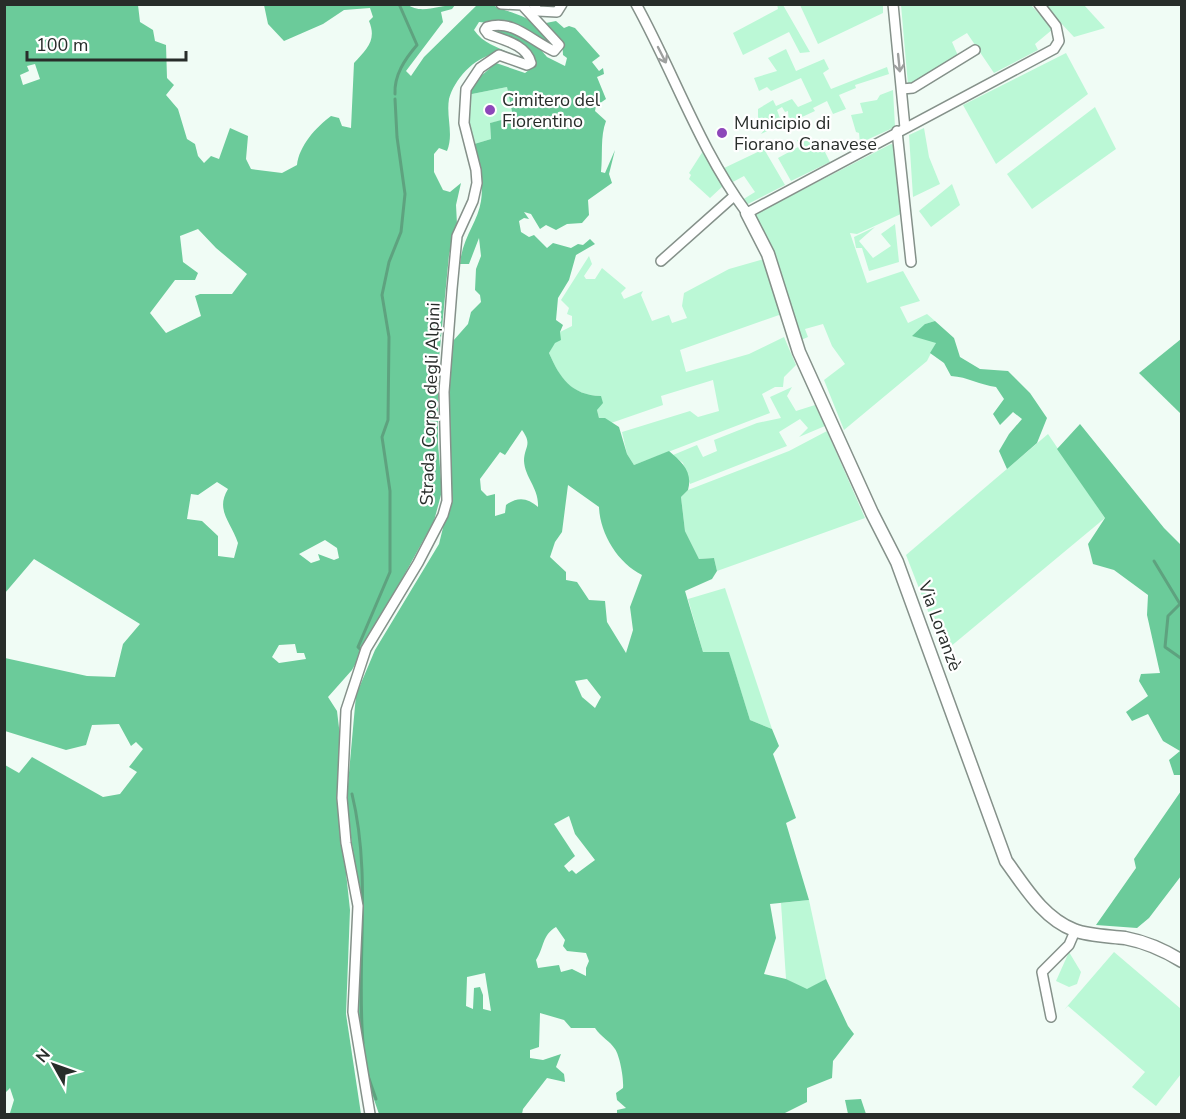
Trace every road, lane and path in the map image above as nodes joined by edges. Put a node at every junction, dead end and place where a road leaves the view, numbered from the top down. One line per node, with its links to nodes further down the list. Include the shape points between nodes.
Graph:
1 (501, 4): 17 (street, Strada Corpo degli Alpini, via 522,5 559,45 554,51 518,28 487,27 488,34 522,49 531,63 499,55 480,68 466,89 464,123 477,183 457,236 444,392 447,501 418,563 365,653 346,710 342,798 358,906 353,1012)
2 (533, 4): 3 (street, via 538,11 550,13 557,12)
3 (562, 4)
4 (636, 4): 10 (street, one-way to 10)
5 (893, 4): 8 (street, one-way to 8)
6 (1039, 4): 9 (street, via 1056,26 1059,41 1054,49)
7 (975, 50): 8 (street, via 913,88)
8 (902, 89): 9 (street)
9 (901, 129): 11 (street); 13 (street)
10 (734, 196): 11 (street); 12 (street)
11 (747, 213): 14 (street, Via Loranzè, via 768,254 799,352 897,562 1006,861 1052,918)
12 (661, 261)
13 (911, 262)
14 (1075, 931): 15 (street, Via Loranzè, via 1129,939 1162,949); 16 (street, via 1069,945 1041,972)
15 (1182, 961)
16 (1051, 1017)
17 (370, 1114)

